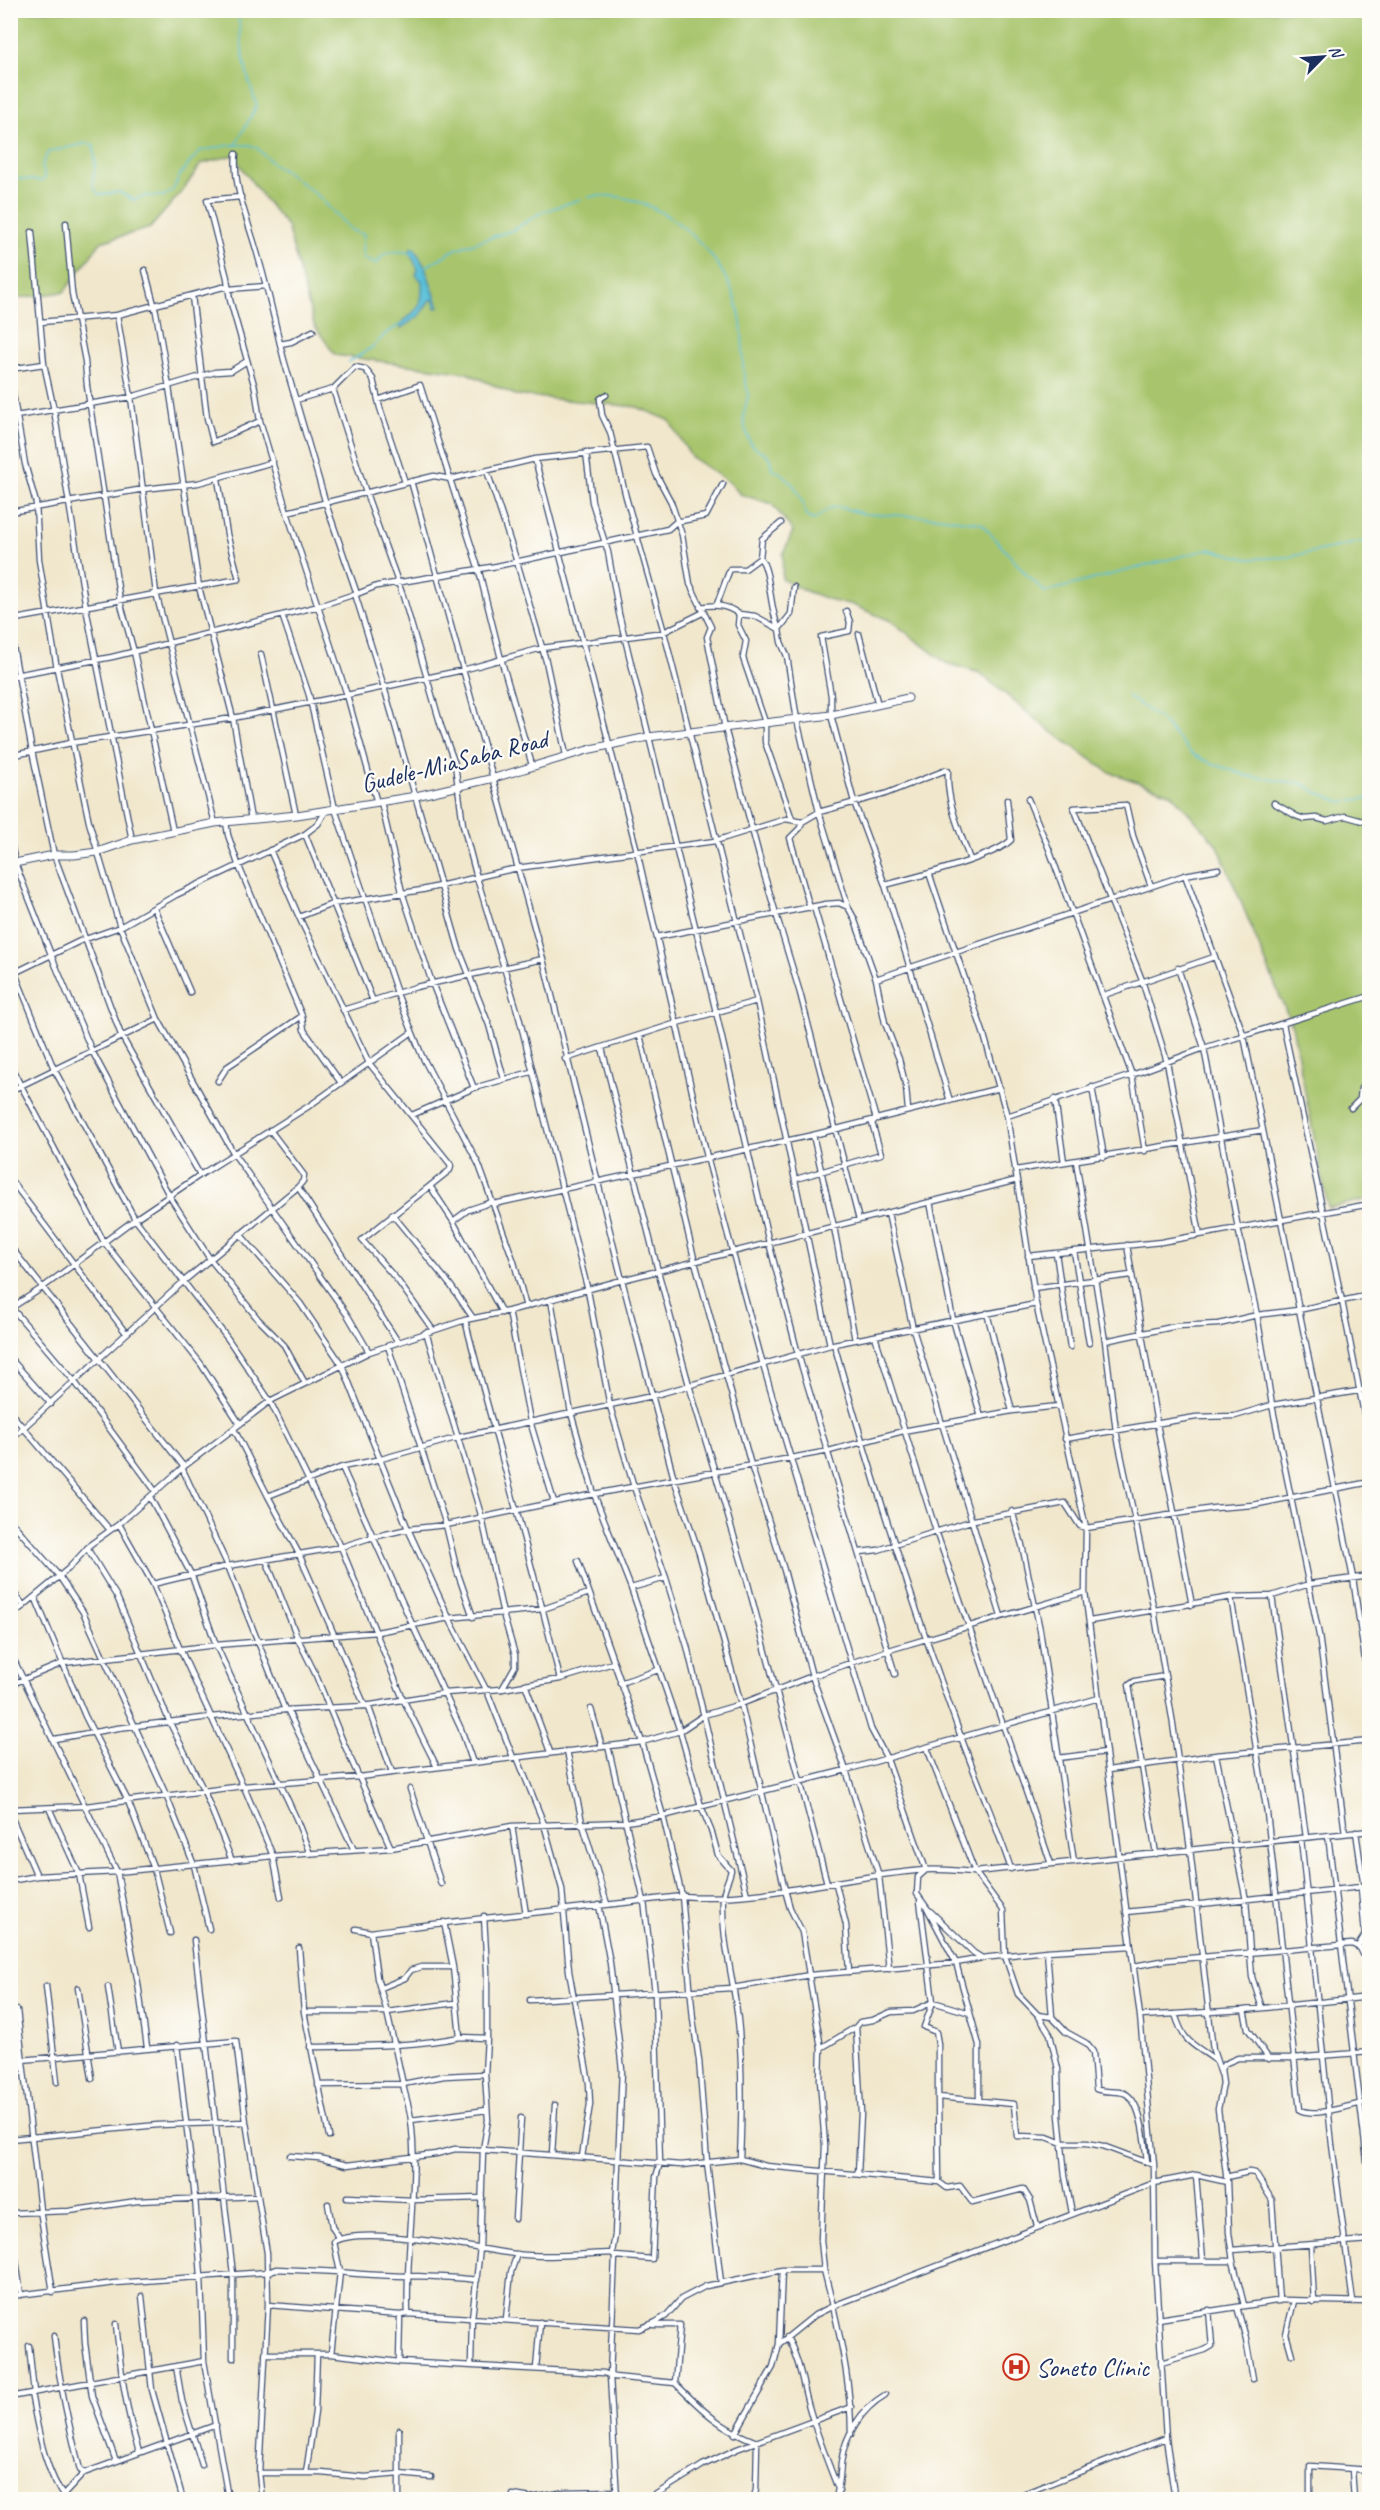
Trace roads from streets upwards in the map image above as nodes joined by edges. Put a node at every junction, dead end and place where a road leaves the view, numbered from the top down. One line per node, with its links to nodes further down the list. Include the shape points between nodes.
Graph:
1 (236, 154): 2 (street, via 234,170)
2 (241, 197): 6 (street); 7 (street, via 207,200)
3 (66, 223): 11 (street)
4 (32, 232): 12 (street)
5 (146, 270): 9 (street)
6 (266, 286): 7 (street); 14 (street)
7 (229, 289): 8 (street); 16 (street)
8 (192, 296): 9 (street); 19 (street)
9 (155, 306): 10 (street); 20 (street)
10 (117, 315): 11 (street); 23 (street)
11 (78, 321): 12 (street); 26 (street)
12 (41, 322): 17 (street)
13 (313, 331): 14 (street)
14 (280, 344): 24 (street)
15 (10, 360): 18 (street)
16 (247, 361): 19 (street, via 231,371); 30 (street)
17 (44, 364): 18 (street); 27 (street)
18 (11, 369): 28 (street)
19 (201, 378): 20 (street); 30 (street, via 213,442)
20 (169, 387): 23 (street); 40 (street)
21 (333, 389): 24 (street); 25 (street, via 355,367 362,367 373,379); 42 (street)
22 (606, 395): 31 (street, via 600,399 602,415)
23 (131, 397): 26 (street); 41 (street)
24 (296, 400): 45 (street)
25 (378, 400): 37 (street, via 420,386); 38 (street)
26 (90, 403): 27 (street); 43 (street)
27 (54, 410): 28 (street); 44 (street)
28 (17, 416): 29 (street); 46 (street)
29 (10, 417)
30 (260, 421): 34 (street)
31 (615, 451): 32 (street); 49 (street, via 647,447); 51 (street)
32 (586, 452): 33 (street); 52 (street, via 592,502)
33 (535, 459): 35 (street); 53 (street)
34 (273, 462): 36 (street); 48 (street)
35 (487, 471): 37 (street); 55 (street)
36 (218, 479): 40 (street); 59 (street, via 239,579)
37 (451, 479): 38 (street, via 434,476); 56 (street)
38 (408, 482): 42 (street); 57 (street)
39 (723, 484): 49 (street, via 706,516)
40 (182, 485): 41 (street); 59 (street)
41 (144, 489): 43 (street); 61 (street)
42 (366, 493): 45 (street); 58 (street)
43 (103, 496): 44 (street); 63 (street)
44 (68, 501): 46 (street); 67 (street)
45 (326, 504): 48 (street); 62 (street)
46 (34, 508): 47 (street); 71 (street)
47 (10, 512)
48 (288, 512): 65 (street)
49 (676, 522): 51 (street, via 668,529); 66 (street, via 690,584)
50 (781, 523): 54 (street, via 762,539)
51 (637, 536): 52 (street); 76 (street)
52 (604, 542): 53 (street); 79 (street)
53 (561, 551): 55 (street); 80 (street)
54 (760, 558): 64 (street, via 745,569 730,569); 74 (street)
55 (517, 562): 56 (street); 82 (street)
56 (478, 567): 57 (street); 85 (street)
57 (437, 576): 58 (street); 88 (street)
58 (398, 581): 62 (street); 91 (street)
59 (199, 587): 61 (street); 77 (street)
60 (794, 587): 74 (street, via 791,614)
61 (156, 593): 63 (street); 81 (street)
62 (356, 594): 65 (street); 92 (street)
63 (120, 601): 67 (street); 83 (street)
64 (717, 604): 66 (street); 70 (street)
65 (320, 606): 72 (street); 93 (street)
66 (700, 607): 69 (street)
67 (86, 608): 71 (street); 86 (street)
68 (846, 611): 98 (street, via 849,631 821,637)
69 (702, 613): 76 (street); 103 (street, via 711,627 707,637)
70 (739, 614): 74 (street, via 754,616); 101 (street, via 738,625 746,641 743,658)
71 (48, 615): 73 (street); 87 (street)
72 (282, 615): 77 (street); 95 (street)
73 (10, 620)
74 (779, 629): 100 (street)
75 (10, 630): 89 (street)
76 (664, 632): 79 (street); 105 (street)
77 (211, 633): 81 (street); 99 (street)
78 (859, 634): 96 (street)
79 (626, 636): 80 (street); 107 (street)
80 (583, 642): 82 (street); 109 (street)
81 (169, 643): 83 (street); 102 (street)
82 (542, 648): 85 (street); 111 (street)
83 (134, 652): 86 (street); 104 (street)
84 (261, 654): 97 (street)
85 (501, 659): 88 (street); 113 (street)
86 (97, 660): 87 (street); 106 (street)
87 (57, 669): 89 (street); 108 (street)
88 (463, 670): 91 (street); 114 (street)
89 (19, 675): 90 (street); 110 (street)
90 (10, 676)
91 (426, 677): 92 (street); 115 (street, via 453,755)
92 (384, 687): 93 (street); 116 (street)
93 (347, 695): 95 (street); 119 (street)
94 (908, 698): 96 (street, Gudele-MiaSaba Road)
95 (311, 702): 97 (street); 122 (street)
96 (878, 705): 98 (street, Gudele-MiaSaba Road)
97 (274, 710): 99 (street); 125 (street)
98 (831, 716): 100 (street, Gudele-MiaSaba Road); 120 (street)
99 (233, 718): 102 (street); 126 (street)
100 (797, 720): 101 (street, Gudele-MiaSaba Road); 124 (street)
101 (765, 722): 103 (street, Gudele-MiaSaba Road); 127 (street, via 765,742)
102 (190, 725): 104 (street); 130 (street)
103 (725, 728): 105 (street, Gudele-MiaSaba Road); 132 (street)
104 (152, 731): 106 (street); 133 (street)
105 (688, 733): 107 (street, Gudele-MiaSaba Road); 137 (street)
106 (111, 737): 108 (street); 136 (street)
107 (648, 737): 109 (street, Gudele-MiaSaba Road); 138 (street)
108 (71, 743): 110 (street); 141 (street)
109 (610, 746): 111 (street, Gudele-MiaSaba Road); 140 (street)
110 (32, 751): 112 (street); 142 (street)
111 (566, 755): 113 (street, Gudele-MiaSaba Road)
112 (10, 756)
113 (532, 765): 114 (street, Gudele-MiaSaba Road)
114 (495, 778): 115 (street, Gudele-MiaSaba Road); 146 (street)
115 (459, 787): 116 (street, Gudele-MiaSaba Road); 150 (street, via 463,825)
116 (416, 796): 119 (street, Gudele-MiaSaba Road); 151 (street)
117 (1028, 799): 161 (street)
118 (1007, 800): 143 (street, via 1011,840 1006,846)
119 (379, 802): 122 (street, Gudele-MiaSaba Road); 154 (street)
120 (855, 802): 124 (street); 143 (street, via 947,771 953,812); 152 (street)
121 (1274, 802): 131 (street, via 1304,819 1328,821 1345,816)
122 (335, 809): 123 (street, Gudele-MiaSaba Road); 155 (street)
123 (326, 811): 125 (street, Gudele-MiaSaba Road); 134 (street)
124 (819, 812): 129 (street); 159 (street)
125 (297, 815): 126 (street, Gudele-MiaSaba Road)
126 (251, 819): 128 (street, Gudele-MiaSaba Road)
127 (792, 819): 129 (street); 132 (street)
128 (226, 822): 130 (street, Gudele-MiaSaba Road); 145 (street)
129 (802, 822): 158 (street, via 790,838)
130 (215, 823): 133 (street, Gudele-MiaSaba Road)
131 (1370, 824)
132 (753, 830): 137 (street); 162 (street)
133 (173, 831): 136 (street, Gudele-MiaSaba Road)
134 (305, 834): 139 (street); 157 (street)
135 (10, 838): 144 (street)
136 (132, 840): 141 (street, Gudele-MiaSaba Road)
137 (715, 841): 138 (street); 164 (street)
138 (675, 847): 140 (street); 166 (street)
139 (270, 850): 145 (street); 163 (street)
140 (637, 851): 146 (street); 167 (street)
141 (97, 852): 142 (street, Gudele-MiaSaba Road); 165 (street)
142 (54, 855): 144 (street, Gudele-MiaSaba Road); 168 (street)
143 (970, 860): 148 (street)
144 (13, 863): 170 (street)
145 (238, 864): 160 (street); 190 (street)
146 (517, 868): 150 (street); 172 (street)
147 (1218, 869): 149 (street)
148 (929, 873): 152 (street); 169 (street)
149 (1185, 875): 153 (street); 171 (street)
150 (477, 878): 151 (street); 174 (street)
151 (441, 885): 154 (street); 178 (street, via 459,949)
152 (885, 885): 175 (street)
153 (1151, 886): 156 (street); 156 (street, via 1126,805 1074,808)
154 (402, 892): 155 (street); 181 (street)
155 (365, 899): 157 (street); 183 (street)
156 (1111, 902): 161 (street); 180 (street)
157 (332, 904): 163 (street); 186 (street)
158 (812, 907): 159 (street, via 839,903); 162 (street); 224 (street)
159 (848, 907): 179 (street)
160 (154, 908): 165 (street); 182 (street)
161 (1072, 913): 169 (street); 184 (street)
162 (777, 916): 164 (street); 225 (street)
163 (299, 917): 188 (street)
164 (737, 923): 166 (street); 187 (street)
165 (120, 927): 168 (street); 191 (street)
166 (695, 928): 167 (street); 189 (street)
167 (657, 937): 192 (street)
168 (85, 939): 170 (street); 195 (street)
169 (956, 953): 175 (street); 215 (street)
170 (52, 957): 177 (street); 200 (street)
171 (1214, 957): 176 (street); 197 (street)
172 (543, 958): 174 (street); 248 (street)
173 (10, 962): 177 (street)
174 (504, 967): 178 (street); 206 (street)
175 (909, 967): 179 (street); 219 (street)
176 (1178, 968): 180 (street); 199 (street)
177 (13, 974): 205 (street)
178 (471, 974): 181 (street); 208 (street)
179 (876, 979): 221 (street, via 885,1023 906,1086)
180 (1142, 980): 184 (street); 202 (street)
181 (432, 983): 183 (street); 214 (street)
182 (190, 992)
183 (398, 993): 186 (street); 194 (street)
184 (1104, 995): 207 (street)
185 (1370, 996): 193 (street)
186 (373, 1001): 188 (street)
187 (757, 1001): 189 (street); 230 (street)
188 (343, 1010): 203 (street)
189 (716, 1012): 192 (street); 232 (street)
190 (302, 1016): 210 (street, via 227,1067); 211 (street, via 304,1030)
191 (158, 1018): 195 (street); 234 (street)
192 (677, 1023): 196 (street); 235 (street)
193 (1283, 1024): 197 (street); 257 (street)
194 (411, 1033): 203 (street); 218 (street)
195 (121, 1035): 200 (street); 244 (street)
196 (640, 1035): 198 (street); 240 (street)
197 (1244, 1036): 199 (street); 227 (street)
198 (602, 1048): 201 (street); 243 (street)
199 (1203, 1048): 202 (street); 229 (street)
200 (91, 1049): 205 (street); 252 (street)
201 (565, 1059)
202 (1167, 1062): 207 (street); 231 (street)
203 (369, 1063): 211 (street); 222 (street)
204 (10, 1065): 212 (street)
205 (54, 1069): 212 (street); 260 (street)
206 (531, 1072): 208 (street); 251 (street)
207 (1132, 1075): 213 (street); 233 (street)
208 (504, 1079): 214 (street)
209 (1370, 1080): 220 (street)
210 (218, 1081)
211 (341, 1083): 226 (street)
212 (20, 1087): 216 (street); 270 (street)
213 (1092, 1087): 217 (street); 236 (street)
214 (474, 1088): 218 (street)
215 (1000, 1088): 219 (street); 223 (street)
216 (10, 1091)
217 (1055, 1099): 223 (street); 238 (street)
218 (443, 1100): 222 (street); 254 (street, via 479,1165)
219 (950, 1101): 221 (street)
220 (1351, 1108)
221 (908, 1110): 224 (street)
222 (412, 1114): 250 (street, via 452,1167)
223 (1007, 1116): 241 (street)
224 (876, 1119): 225 (street); 239 (street, via 873,1123 881,1154)
225 (835, 1129): 228 (street); 239 (street)
226 (270, 1130): 234 (street); 249 (street, via 304,1175)
227 (1263, 1130): 229 (street); 261 (street)
228 (813, 1135): 230 (street); 242 (street)
229 (1222, 1137): 231 (street); 266 (street)
230 (787, 1141): 232 (street); 246 (street)
231 (1182, 1144): 233 (street); 269 (street)
232 (746, 1149): 235 (street); 271 (street)
233 (1145, 1151): 236 (street)
234 (234, 1154): 244 (street); 256 (street)
235 (708, 1157): 240 (street); 276 (street)
236 (1104, 1157): 237 (street)
237 (1076, 1161): 238 (street); 274 (street)
238 (1064, 1162): 241 (street)
239 (845, 1164): 242 (street); 262 (street)
240 (672, 1165): 243 (street); 280 (street)
241 (1016, 1170): 247 (street)
242 (821, 1172): 246 (street); 265 (street)
243 (635, 1174): 248 (street); 282 (street)
244 (200, 1175): 252 (street)
245 (10, 1179): 281 (street)
246 (796, 1179): 268 (street)
247 (1017, 1180): 253 (street); 278 (street)
248 (598, 1181): 251 (street); 284 (street)
249 (298, 1186): 256 (street); 315 (street)
250 (430, 1186): 259 (street); 263 (street)
251 (561, 1189): 254 (street); 291 (street)
252 (170, 1197): 260 (street); 279 (street)
253 (930, 1202): 258 (street); 306 (street)
254 (494, 1204): 263 (street, via 468,1210); 298 (street)
255 (1368, 1204): 257 (street); 264 (street)
256 (272, 1206): 267 (street); 320 (street)
257 (1323, 1212): 261 (street); 294 (street)
258 (888, 1213): 262 (street); 307 (street)
259 (392, 1214): 304 (street); 308 (street, via 362,1240)
260 (135, 1219): 270 (street); 286 (street)
261 (1280, 1219): 266 (street); 299 (street)
262 (859, 1220): 265 (street)
263 (453, 1221): 301 (street)
264 (1370, 1223)
265 (834, 1227): 268 (street); 313 (street)
266 (1238, 1228): 269 (street); 303 (street)
267 (240, 1234): 279 (street); 324 (street, via 300,1303)
268 (806, 1234): 271 (street); 317 (street)
269 (1200, 1235): 272 (street)
270 (104, 1242): 281 (street); 297 (street)
271 (769, 1244): 276 (street); 321 (street)
272 (1127, 1245): 274 (street); 283 (street)
273 (10, 1246): 289 (street)
274 (1091, 1249): 275 (street); 285 (street)
275 (1074, 1251): 277 (street); 287 (street)
276 (733, 1252): 280 (street); 325 (street)
277 (1056, 1253): 278 (street); 288 (street)
278 (1028, 1256): 290 (street)
279 (210, 1259): 286 (street); 328 (street, via 280,1340)
280 (695, 1262): 282 (street); 326 (street)
281 (75, 1263): 289 (street); 310 (street)
282 (658, 1271): 284 (street); 329 (street)
283 (1131, 1275): 285 (street); 311 (street)
284 (622, 1280): 291 (street); 332 (street)
285 (1096, 1280): 287 (street); 314 (street)
286 (184, 1281): 297 (street); 334 (street)
287 (1078, 1281): 288 (street); 316 (street)
288 (1061, 1284): 290 (street); 319 (street)
289 (42, 1288): 296 (street); 323 (street)
290 (1033, 1288): 295 (street)
291 (588, 1291): 293 (street); 337 (street)
292 (1370, 1295): 294 (street)
293 (551, 1300): 298 (street); 341 (street)
294 (1342, 1301): 299 (street); 331 (street)
295 (1036, 1304): 302 (street); 338 (street)
296 (11, 1307): 327 (street)
297 (154, 1307): 310 (street); 344 (street, via 201,1364)
298 (526, 1307): 300 (street)
299 (1298, 1310): 303 (street); 333 (street)
300 (509, 1311): 301 (street); 343 (street)
301 (502, 1313): 304 (street)
302 (987, 1313): 306 (street); 339 (street)
303 (1257, 1315): 311 (street); 336 (street)
304 (473, 1318): 305 (street)
305 (465, 1320): 308 (street); 349 (street)
306 (953, 1320): 307 (street); 342 (street)
307 (913, 1329): 312 (street); 345 (street)
308 (433, 1330): 309 (street)
309 (426, 1332): 315 (street); 352 (street)
310 (126, 1333): 323 (street)
311 (1141, 1334): 314 (street); 346 (street)
312 (875, 1336): 313 (street); 350 (street)
313 (855, 1340): 317 (street)
314 (1106, 1341): 351 (street)
315 (398, 1342): 318 (street)
316 (1089, 1343)
317 (832, 1344): 321 (street); 355 (street)
318 (388, 1346): 320 (street); 357 (street)
319 (1070, 1347)
320 (369, 1352): 324 (street)
321 (798, 1354): 325 (street); 358 (street)
322 (10, 1358): 335 (street)
323 (100, 1358): 327 (street); 363 (street)
324 (342, 1365): 328 (street); 360 (street)
325 (763, 1365): 326 (street); 359 (street)
326 (727, 1374): 329 (street); 361 (street)
327 (75, 1382): 335 (street); 370 (street)
328 (305, 1383): 334 (street)
329 (689, 1385): 332 (street); 364 (street)
330 (1370, 1389): 331 (street)
331 (1359, 1391): 333 (street); 356 (street)
332 (652, 1396): 337 (street); 365 (street)
333 (1316, 1398): 336 (street); 369 (street)
334 (270, 1401): 344 (street); 366 (street)
335 (51, 1404): 347 (street)
336 (1272, 1405): 346 (street, via 1235,1416); 373 (street)
337 (610, 1406): 341 (street); 368 (street)
338 (1059, 1406): 339 (street); 353 (street)
339 (1012, 1411): 342 (street)
340 (10, 1412): 347 (street)
341 (571, 1413): 343 (street); 371 (street)
342 (981, 1417): 345 (street)
343 (530, 1421): 349 (street); 375 (street)
344 (240, 1424): 348 (street)
345 (943, 1424): 350 (street); 382 (street)
346 (1157, 1424): 351 (street); 378 (street)
347 (26, 1428): 354 (street); 387 (street)
348 (234, 1429): 363 (street); 372 (street)
349 (493, 1431): 352 (street); 376 (street)
350 (903, 1431): 355 (street); 388 (street)
351 (1116, 1431): 353 (street); 380 (street)
352 (459, 1437): 357 (street); 379 (street)
353 (1065, 1439): 385 (street)
354 (10, 1440)
355 (862, 1444): 358 (street); 390 (street)
356 (1370, 1444)
357 (420, 1448): 360 (street); 384 (street)
358 (829, 1451): 359 (street); 393 (street)
359 (790, 1458): 361 (street); 439 (street)
360 (381, 1459): 362 (street); 386 (street)
361 (751, 1465): 364 (street); 442 (street)
362 (342, 1467): 366 (street); 389 (street)
363 (183, 1468): 370 (street); 397 (street)
364 (714, 1471): 365 (street); 451 (street)
365 (674, 1479): 368 (street); 456 (street)
366 (310, 1481): 372 (street); 391 (street)
367 (1370, 1482): 369 (street)
368 (634, 1487): 371 (street); 401 (street)
369 (1334, 1488): 373 (street); 402 (street)
370 (156, 1491): 374 (street)
371 (594, 1494): 375 (street); 406 (street)
372 (268, 1496): 394 (street)
373 (1291, 1496): 378 (street); 404 (street)
374 (150, 1497): 383 (street); 399 (street)
375 (554, 1502): 376 (street)
376 (516, 1510): 379 (street); 415 (street)
377 (1012, 1511): 382 (street); 385 (street, via 1065,1503 1080,1526); 414 (street)
378 (1176, 1515): 380 (street); 412 (street)
379 (482, 1518): 384 (street); 417 (street)
380 (1136, 1519): 385 (street); 416 (street)
381 (10, 1520): 398 (street)
382 (974, 1520): 388 (street); 418 (street)
383 (119, 1524): 387 (street); 403 (street)
384 (446, 1525): 386 (street); 420 (street)
385 (1086, 1528): 408 (street)
386 (408, 1529): 389 (street); 421 (street)
387 (110, 1530): 392 (street)
388 (936, 1531): 390 (street); 424 (street)
389 (373, 1537): 391 (street); 423 (street)
390 (896, 1544): 393 (street); 428 (street)
391 (341, 1547): 394 (street); 425 (street)
392 (87, 1548): 398 (street); 434 (street, via 117,1597)
393 (860, 1552): 432 (street)
394 (299, 1554): 395 (street); 426 (street)
395 (266, 1560): 397 (street); 427 (street)
396 (578, 1562): 407 (street)
397 (228, 1566): 399 (street); 429 (street)
398 (59, 1576): 410 (street); 436 (street, via 83,1612)
399 (192, 1576): 403 (street); 430 (street)
400 (1370, 1576): 402 (street)
401 (666, 1578): 406 (street); 463 (street)
402 (1353, 1578): 404 (street); 435 (street)
403 (153, 1584): 431 (street)
404 (1309, 1584): 409 (street); 474 (street)
405 (10, 1588): 413 (street)
406 (631, 1588): 440 (street)
407 (589, 1593): 415 (street); 438 (street)
408 (1085, 1593): 414 (street); 422 (street)
409 (1272, 1596): 411 (street); 477 (street)
410 (34, 1597): 413 (street); 437 (street)
411 (1231, 1598): 412 (street); 481 (street)
412 (1192, 1605): 416 (street)
413 (24, 1606): 419 (street)
414 (1034, 1607): 418 (street); 461 (street)
415 (543, 1609): 417 (street); 445 (street)
416 (1154, 1610): 422 (street); 443 (street)
417 (503, 1614): 420 (street); 449 (street, via 515,1666)
418 (1002, 1616): 424 (street)
419 (10, 1617)
420 (473, 1617): 421 (street)
421 (449, 1618): 423 (street); 450 (street)
422 (1090, 1621): 455 (street)
423 (412, 1624): 425 (street); 452 (street)
424 (968, 1627): 428 (street); 466 (street)
425 (377, 1632): 426 (street); 454 (street)
426 (336, 1636): 427 (street); 457 (street)
427 (298, 1639): 429 (street); 459 (street)
428 (928, 1639): 432 (street); 470 (street)
429 (257, 1642): 430 (street); 460 (street)
430 (216, 1645): 431 (street); 462 (street)
431 (180, 1649): 434 (street); 464 (street)
432 (889, 1650): 439 (street); 441 (street)
433 (10, 1652): 444 (street)
434 (142, 1653): 436 (street); 465 (street)
435 (1367, 1658): 453 (street)
436 (104, 1659): 437 (street); 467 (street)
437 (63, 1663): 444 (street); 469 (street)
438 (613, 1663): 445 (street); 446 (street)
439 (852, 1664): 442 (street); 485 (street, via 871,1729)
440 (658, 1670): 446 (street); 468 (street)
441 (895, 1674)
442 (812, 1676): 451 (street); 490 (street)
443 (1165, 1676): 486 (street); 488 (street, via 1129,1685)
444 (25, 1678): 448 (street); 471 (street)
445 (560, 1679): 447 (street)
446 (620, 1683): 473 (street)
447 (525, 1684): 449 (street); 479 (street)
448 (10, 1685)
449 (502, 1689): 450 (street)
450 (487, 1691): 452 (street); 483 (street)
451 (775, 1692): 456 (street); 495 (street)
452 (445, 1693): 454 (street); 487 (street)
453 (1370, 1694)
454 (403, 1698): 457 (street); 489 (street)
455 (1099, 1698): 461 (street); 480 (street)
456 (741, 1704): 463 (street); 500 (street)
457 (366, 1706): 459 (street); 492 (street)
458 (591, 1708): 475 (street)
459 (329, 1709): 460 (street); 493 (street)
460 (286, 1711): 462 (street); 494 (street)
461 (1051, 1712): 466 (street); 484 (street)
462 (248, 1713): 464 (street); 496 (street)
463 (704, 1715): 468 (street); 502 (street)
464 (212, 1717): 465 (street); 497 (street)
465 (170, 1723): 467 (street); 499 (street)
466 (1002, 1725): 470 (street); 531 (street)
467 (134, 1728): 469 (street); 501 (street)
468 (680, 1731): 473 (street); 505 (street)
469 (93, 1734): 471 (street); 503 (street)
470 (962, 1738): 476 (street); 534 (street)
471 (54, 1739): 504 (street)
472 (1370, 1741): 474 (street)
473 (642, 1742): 475 (street); 509 (street)
474 (1333, 1743): 477 (street); 516 (street)
475 (605, 1746): 478 (street); 511 (street)
476 (927, 1748): 485 (street); 537 (street)
477 (1294, 1749): 481 (street); 518 (street)
478 (567, 1751): 479 (street); 510 (street)
479 (550, 1752): 483 (street)
480 (1106, 1752): 484 (street); 491 (street)
481 (1255, 1752): 482 (street); 519 (street)
482 (1216, 1755): 486 (street); 521 (street)
483 (515, 1757): 487 (street); 512 (street)
484 (1058, 1758): 530 (street)
485 (887, 1759): 490 (street); 535 (street)
486 (1178, 1761): 488 (street); 523 (street)
487 (473, 1763): 489 (street)
488 (1142, 1766): 491 (street); 526 (street)
489 (437, 1767): 492 (street)
490 (846, 1770): 495 (street); 540 (street)
491 (1108, 1770): 528 (street)
492 (392, 1772): 493 (street)
493 (359, 1776): 494 (street); 522 (street)
494 (319, 1780): 496 (street); 524 (street)
495 (799, 1783): 500 (street); 542 (street)
496 (280, 1784): 497 (street); 525 (street)
497 (243, 1786): 499 (street); 527 (street)
498 (410, 1789): 520 (street)
499 (204, 1791): 501 (street); 529 (street)
500 (763, 1792): 502 (street); 545 (street)
501 (166, 1795): 503 (street); 532 (street)
502 (725, 1798): 505 (street); 548 (street)
503 (128, 1801): 504 (street); 533 (street)
504 (86, 1806): 506 (street); 536 (street)
505 (701, 1806): 509 (street); 551 (street, via 718,1855 731,1870)
506 (49, 1808): 507 (street); 538 (street)
507 (10, 1809)
508 (10, 1814): 539 (street)
509 (663, 1816): 511 (street); 549 (street)
510 (582, 1822): 511 (street); 512 (street); 556 (street)
511 (626, 1822): 554 (street)
512 (544, 1824): 513 (street); 560 (street, via 560,1875)
513 (512, 1826): 520 (street); 562 (street)
514 (1370, 1831): 515 (street)
515 (1356, 1832): 516 (street); 544 (street)
516 (1345, 1833): 517 (street)
517 (1328, 1835): 518 (street); 546 (street)
518 (1304, 1838): 519 (street); 547 (street)
519 (1270, 1841): 521 (street); 552 (street)
520 (429, 1842): 522 (street); 543 (street)
521 (1236, 1845): 523 (street); 553 (street)
522 (391, 1848): 524 (street)
523 (1190, 1849): 526 (street); 558 (street)
524 (354, 1850): 525 (street)
525 (310, 1854): 527 (street)
526 (1156, 1854): 528 (street)
527 (273, 1856): 529 (street); 550 (street)
528 (1119, 1858): 530 (street); 561 (street)
529 (232, 1861): 532 (street)
530 (1074, 1862): 531 (street)
531 (1051, 1864): 534 (street)
532 (194, 1865): 533 (street); 566 (street)
533 (154, 1869): 536 (street); 569 (street)
534 (1011, 1869): 537 (street)
535 (926, 1870): 537 (street); 540 (street); 555 (street, via 918,1876 917,1894)
536 (117, 1872): 538 (street); 623 (street)
537 (975, 1872): 579 (street, via 1003,1910)
538 (79, 1874): 539 (street); 565 (street)
539 (37, 1876): 541 (street)
540 (879, 1876): 542 (street); 587 (street)
541 (10, 1881)
542 (827, 1883): 545 (street); 588 (street, via 836,1884 846,1924)
543 (441, 1884)
544 (1365, 1887): 546 (street); 573 (street, via 1365,1931)
545 (785, 1890): 548 (street); 589 (street, via 802,1932)
546 (1333, 1890): 547 (street); 571 (street)
547 (1305, 1894): 552 (street); 574 (street)
548 (747, 1895): 551 (street)
549 (682, 1896): 551 (street); 554 (street); 595 (street)
550 (281, 1897)
551 (723, 1897): 594 (street)
552 (1275, 1897): 553 (street); 576 (street)
553 (1246, 1900): 558 (street); 578 (street)
554 (644, 1901): 556 (street); 596 (street)
555 (921, 1901): 559 (street); 583 (street)
556 (607, 1904): 557 (street)
557 (599, 1905): 560 (street); 597 (street)
558 (1196, 1905): 561 (street); 581 (street)
559 (927, 1908): 580 (street); 582 (street)
560 (564, 1909): 562 (street); 598 (street)
561 (1126, 1912): 572 (street)
562 (526, 1914): 563 (street)
563 (484, 1916): 564 (street); 619 (street)
564 (444, 1922): 568 (street); 585 (street)
565 (89, 1927)
566 (209, 1929)
567 (356, 1929): 568 (street)
568 (371, 1932): 593 (street)
569 (170, 1933)
570 (194, 1940): 620 (street)
571 (1340, 1945): 573 (street); 574 (street); 601 (street)
572 (1131, 1946): 577 (street); 584 (street)
573 (1358, 1946): 586 (street)
574 (1311, 1947): 576 (street); 604 (street)
575 (299, 1948): 609 (street)
576 (1282, 1949): 578 (street); 605 (street)
577 (1047, 1951): 579 (street); 616 (street)
578 (1250, 1953): 581 (street); 606 (street, via 1252,1977)
579 (1005, 1956): 580 (street); 614 (street, via 1018,1994)
580 (982, 1958): 582 (street)
581 (1203, 1958): 584 (street); 611 (street)
582 (956, 1964): 583 (street); 612 (street)
583 (927, 1966): 587 (street); 603 (street)
584 (1134, 1966): 615 (street)
585 (453, 1967): 593 (street, via 421,1967); 602 (street)
586 (1370, 1968)
587 (889, 1969): 588 (street)
588 (849, 1972): 589 (street)
589 (810, 1975): 594 (street); 625 (street)
590 (46, 1986): 638 (street)
591 (108, 1987): 627 (street)
592 (78, 1988): 637 (street)
593 (381, 1988): 610 (street)
594 (732, 1988): 595 (street); 663 (street, via 738,2019)
595 (691, 1989): 596 (street); 665 (street)
596 (655, 1993): 597 (street); 667 (street)
597 (613, 1994): 598 (street); 664 (street, via 622,2070)
598 (573, 1997): 600 (street); 662 (street, via 589,2083)
599 (1370, 1997): 601 (street)
600 (530, 2000)
601 (1346, 2000): 604 (street); 628 (street)
602 (455, 2002): 610 (street); 618 (street)
603 (933, 2002): 612 (street); 617 (street, via 913,2011 891,2012 860,2022); 641 (street, via 924,2027 936,2032)
604 (1317, 2002): 605 (street); 629 (street)
605 (1288, 2004): 606 (street); 630 (street)
606 (1262, 2008): 608 (street)
607 (17, 2010): 631 (street)
608 (1244, 2010): 611 (street); 633 (street, via 1248,2029)
609 (304, 2012): 610 (street); 624 (street)
610 (387, 2012): 622 (street)
611 (1210, 2012): 613 (street); 632 (street)
612 (970, 2013): 642 (street, via 979,2045)
613 (1175, 2014): 615 (street); 632 (street, via 1180,2032 1188,2042)
614 (1038, 2015): 616 (street); 656 (street, via 1050,2034 1058,2069)
615 (1140, 2016): 668 (street)
616 (1052, 2017): 666 (street, via 1093,2052 1096,2089 1122,2092 1133,2101)
617 (856, 2027): 625 (street); 670 (street, via 861,2114)
618 (460, 2037): 619 (street); 622 (street)
619 (488, 2037): 635 (street)
620 (207, 2043): 621 (street); 650 (street, via 236,2041); 651 (street)
621 (177, 2045): 631 (street); 652 (street)
622 (393, 2046): 624 (street); 639 (street)
623 (147, 2047)
624 (310, 2047): 640 (street)
625 (821, 2048): 669 (street, via 825,2146)
626 (1370, 2052): 628 (street)
627 (118, 2054)
628 (1353, 2054): 629 (street); 644 (street)
629 (1323, 2055): 630 (street); 647 (street)
630 (1293, 2058): 633 (street); 647 (street, via 1300,2110)
631 (25, 2060): 634 (street); 654 (street)
632 (1215, 2060): 636 (street)
633 (1269, 2060): 636 (street, via 1238,2058 1224,2064)
634 (10, 2061)
635 (485, 2074): 639 (street); 646 (street)
636 (1221, 2074): 672 (street, via 1218,2109)
637 (92, 2078)
638 (57, 2082)
639 (403, 2084): 640 (street); 649 (street)
640 (318, 2085): 653 (street)
641 (938, 2097): 642 (street); 673 (street)
642 (979, 2099): 656 (street, via 1014,2104 1017,2136 1047,2137)
643 (1370, 2102): 644 (street)
644 (1358, 2104): 647 (street); 675 (street)
645 (555, 2105): 659 (street)
646 (487, 2110): 649 (street); 657 (street)
647 (1328, 2110): 692 (street)
648 (521, 2118): 658 (street)
649 (411, 2120): 661 (street)
650 (246, 2122): 651 (street); 676 (street)
651 (216, 2123): 652 (street); 677 (street)
652 (186, 2125): 654 (street); 679 (street)
653 (329, 2136)
654 (33, 2137): 655 (street); 683 (street)
655 (10, 2139)
656 (1062, 2143): 666 (street, via 1104,2146); 685 (street)
657 (483, 2150): 658 (street); 661 (street, via 455,2149); 664 (street); 680 (street)
658 (517, 2152): 659 (street); 687 (street)
659 (552, 2154): 662 (street)
660 (290, 2156): 661 (street, via 347,2165)
661 (412, 2156): 681 (street)
662 (582, 2157): 664 (street)
663 (740, 2158): 665 (street); 669 (street, via 766,2166)
664 (619, 2160): 667 (street); 698 (street)
665 (707, 2162): 667 (street); 710 (street)
666 (1147, 2162): 668 (street)
667 (660, 2163): 698 (street, via 652,2259)
668 (1154, 2165): 674 (street)
669 (822, 2171): 670 (street); 703 (street)
670 (858, 2174): 673 (street)
671 (1196, 2175): 672 (street); 674 (street); 699 (street)
672 (1227, 2180): 694 (street, via 1252,2171 1260,2179 1272,2200); 696 (street)
673 (939, 2182): 688 (street, via 947,2188 960,2186 972,2202 1023,2189)
674 (1154, 2183): 685 (street); 700 (street)
675 (1370, 2186)
676 (258, 2196): 677 (street); 704 (street)
677 (225, 2197): 679 (street); 706 (street)
678 (347, 2197): 681 (street)
679 (195, 2198): 683 (street, via 69,2211); 707 (street)
680 (482, 2198): 681 (street); 695 (street)
681 (412, 2200): 690 (street)
682 (328, 2204): 689 (street, via 332,2227)
683 (40, 2210): 684 (street); 711 (street)
684 (10, 2213)
685 (1072, 2213): 688 (street)
686 (10, 2219): 713 (street)
687 (515, 2219)
688 (1038, 2226): 721 (street)
689 (339, 2238): 690 (street); 705 (street, via 334,2242)
690 (411, 2239): 695 (street); 708 (street)
691 (1370, 2240): 692 (street)
692 (1345, 2241): 693 (street); 718 (street)
693 (1311, 2246): 694 (street); 717 (street)
694 (1276, 2247): 696 (street); 715 (street)
695 (480, 2248): 697 (street); 709 (street)
696 (1232, 2250): 701 (street)
697 (517, 2254): 698 (street); 729 (street)
698 (614, 2255): 735 (street)
699 (1203, 2260): 700 (street); 701 (street)
700 (1155, 2261): 730 (street)
701 (1233, 2261): 722 (street)
702 (782, 2270): 703 (street); 710 (street); 738 (street)
703 (824, 2270): 721 (street)
704 (268, 2272): 705 (street, via 291,2268); 706 (street); 720 (street)
705 (340, 2272): 708 (street); 725 (street)
706 (233, 2274): 707 (street); 744 (street)
707 (201, 2276): 711 (street); 745 (street)
708 (406, 2276): 709 (street); 726 (street)
709 (477, 2280): 728 (street)
710 (721, 2283): 734 (street, via 681,2299 666,2316)
711 (53, 2292): 713 (street)
712 (10, 2295): 713 (street)
713 (21, 2295)
714 (142, 2296): 751 (street)
715 (1279, 2301): 716 (street); 722 (street)
716 (1294, 2301): 717 (street); 743 (street, via 1286,2334)
717 (1314, 2302): 718 (street)
718 (1353, 2302): 719 (street)
719 (1370, 2302)
720 (268, 2305): 725 (street); 740 (street)
721 (832, 2306): 737 (street); 761 (street, via 845,2356)
722 (1244, 2306): 723 (street)
723 (1237, 2307): 724 (street); 754 (street)
724 (1209, 2310): 730 (street); 747 (street, via 1212,2346)
725 (335, 2312): 727 (street); 742 (street)
726 (408, 2314): 727 (street); 728 (street)
727 (400, 2315): 746 (street)
728 (472, 2318): 732 (street); 748 (street)
729 (506, 2319)
730 (1158, 2319): 747 (street)
731 (84, 2320): 755 (street)
732 (540, 2322): 735 (street); 750 (street)
733 (116, 2324): 752 (street)
734 (648, 2325): 735 (street, via 639,2329); 756 (street, via 680,2325)
735 (612, 2327): 753 (street)
736 (54, 2336): 757 (street)
737 (787, 2337): 738 (street); 762 (street, via 798,2358)
738 (779, 2344): 766 (street, via 773,2367)
739 (29, 2346): 758 (street)
740 (266, 2354): 741 (street); 777 (street)
741 (317, 2354): 742 (street); 778 (street, via 315,2412)
742 (331, 2354): 746 (street)
743 (1292, 2355)
744 (233, 2358)
745 (204, 2361): 749 (street); 763 (street)
746 (399, 2362): 748 (street)
747 (1161, 2363): 768 (street)
748 (471, 2365): 750 (street)
749 (176, 2366): 751 (street); 765 (street)
750 (536, 2370): 753 (street)
751 (151, 2371): 752 (street); 769 (street)
752 (121, 2376): 755 (street); 771 (street)
753 (610, 2376): 756 (street); 781 (street)
754 (1253, 2379)
755 (90, 2382): 757 (street); 772 (street)
756 (675, 2383): 766 (street, via 709,2417)
757 (61, 2387): 758 (street); 776 (street, via 80,2470)
758 (32, 2393): 760 (street); 784 (street, via 38,2432)
759 (885, 2395): 767 (street, via 860,2415)
760 (10, 2397)
761 (851, 2407): 762 (street); 767 (street)
762 (813, 2421): 770 (street); 782 (street)
763 (216, 2425): 765 (street); 785 (street)
764 (399, 2430): 779 (street)
765 (191, 2432): 769 (street); 773 (street)
766 (735, 2434): 770 (street)
767 (851, 2434): 782 (street, via 842,2462)
768 (1166, 2438): 794 (street); 795 (street)
769 (165, 2442): 771 (street); 787 (street)
770 (757, 2442): 791 (street, via 703,2465); 792 (street)
771 (139, 2452): 772 (street)
772 (116, 2461): 776 (street)
773 (202, 2465)
774 (1352, 2469): 775 (street); 796 (street, via 1310,2466); 797 (street)
775 (1370, 2470)
776 (84, 2472): 784 (street)
777 (259, 2473): 778 (street); 788 (street)
778 (306, 2473): 779 (street)
779 (399, 2474): 780 (street); 789 (street)
780 (431, 2477)
781 (617, 2491): 783 (street, via 565,2492 531,2498); 790 (street)
782 (839, 2491): 793 (street)
783 (513, 2495)
784 (60, 2497): 786 (street)
785 (228, 2498)
786 (66, 2499)
787 (183, 2499)
788 (262, 2499)
789 (399, 2499)
790 (617, 2499)
791 (647, 2499)
792 (753, 2499)
793 (835, 2499)
794 (1008, 2499)
795 (1175, 2499)
796 (1310, 2499)
797 (1354, 2499)

